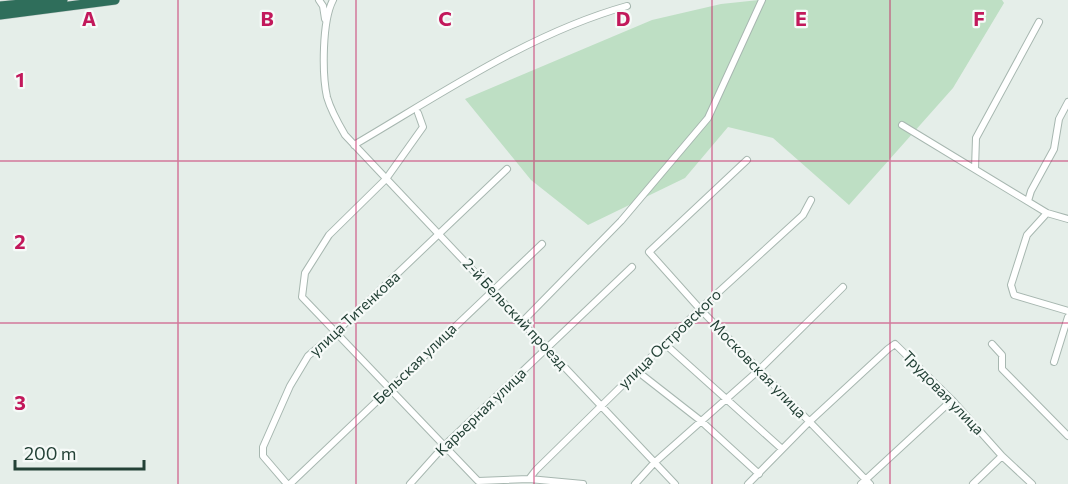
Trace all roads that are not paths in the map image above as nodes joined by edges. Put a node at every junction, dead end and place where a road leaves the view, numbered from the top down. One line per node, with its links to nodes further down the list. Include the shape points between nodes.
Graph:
1 (63, 0): 6 (highway)
2 (116, 0): 8 (highway)
3 (319, 0): 10 (street)
4 (333, 0): 10 (street)
5 (762, 0): 31 (street, via 708,118 621,221)
6 (0, 6)
7 (627, 6): 14 (street, via 582,20 525,46)
8 (0, 15)
9 (1039, 22): 17 (street, via 976,138)
10 (326, 31): 14 (street, 2-й Бельский проезд, via 327,94 337,122)
11 (1068, 102): 20 (street, via 1059,119 1054,149)
12 (418, 113): 18 (street, via 423,127)
13 (902, 125): 17 (street)
14 (354, 145): 18 (street, 2-й Бельский проезд)
15 (747, 160): 28 (street, Московская улица, via 649,252)
16 (507, 169): 23 (street, улица Титенкова)
17 (975, 169): 20 (street)
18 (386, 178): 23 (street, 2-й Бельский проезд); 32 (street, via 328,235 305,273 302,297)
19 (811, 200): 28 (street, улица Островского, via 803,215)
20 (1028, 201): 21 (street)
21 (1047, 213): 22 (street); 29 (street, via 1027,235 1011,285 1014,295)
22 (1068, 219)
23 (440, 235): 27 (street, 2-й Бельский проезд); 32 (street, улица Титенкова)
24 (542, 244): 27 (street, Бельская улица)
25 (632, 267): 35 (street, Карьерная улица)
26 (843, 287): 37 (street)
27 (492, 290): 31 (street, 2-й Бельский проезд); 39 (street, Бельская улица)
28 (700, 309): 33 (street, улица Островского); 37 (street, Московская улица)
29 (1068, 311)
30 (1068, 317): 36 (street)
31 (522, 322): 35 (street, 2-й Бельский проезд)
32 (336, 332): 39 (street); 53 (street, улица Титенкова, via 308,356 263,447 263,456)
33 (665, 344): 38 (street, улица Островского); 40 (street)
34 (992, 344): 45 (street, via 1002,355 1002,369)
35 (546, 348): 42 (street, 2-й Бельский проезд); 46 (street, Карьерная улица)
36 (1054, 362)
37 (759, 370): 40 (street); 44 (street, Московская улица)
38 (637, 371): 42 (street, улица Островского); 43 (street)
39 (390, 389): 46 (street); 53 (street, Бельская улица)
40 (726, 399): 43 (street); 47 (street)
41 (952, 400): 44 (street, Трудовая улица, via 895,344); 48 (street, Трудовая улица); 52 (street)
42 (602, 406): 49 (street, 2-й Бельский проезд); 51 (street, улица Островского)
43 (701, 421): 49 (street); 50 (street)
44 (809, 422): 47 (street, Трудовая улица); 52 (street, Московская улица)
45 (1068, 436)
46 (444, 446): 51 (street, via 477,481); 54 (street, Карьерная улица)
47 (783, 450): 50 (street, Трудовая улица)
48 (1002, 456): 59 (street); 60 (street, Трудовая улица)
49 (656, 462): 56 (street); 57 (street, 2-й Бельский проезд)
50 (759, 474): 58 (street, Трудовая улица)
51 (530, 479): 55 (street)
52 (865, 482)
53 (288, 484)
54 (410, 484)
55 (583, 484)
56 (635, 484)
57 (675, 484)
58 (748, 484)
59 (973, 484)
60 (1032, 484)

